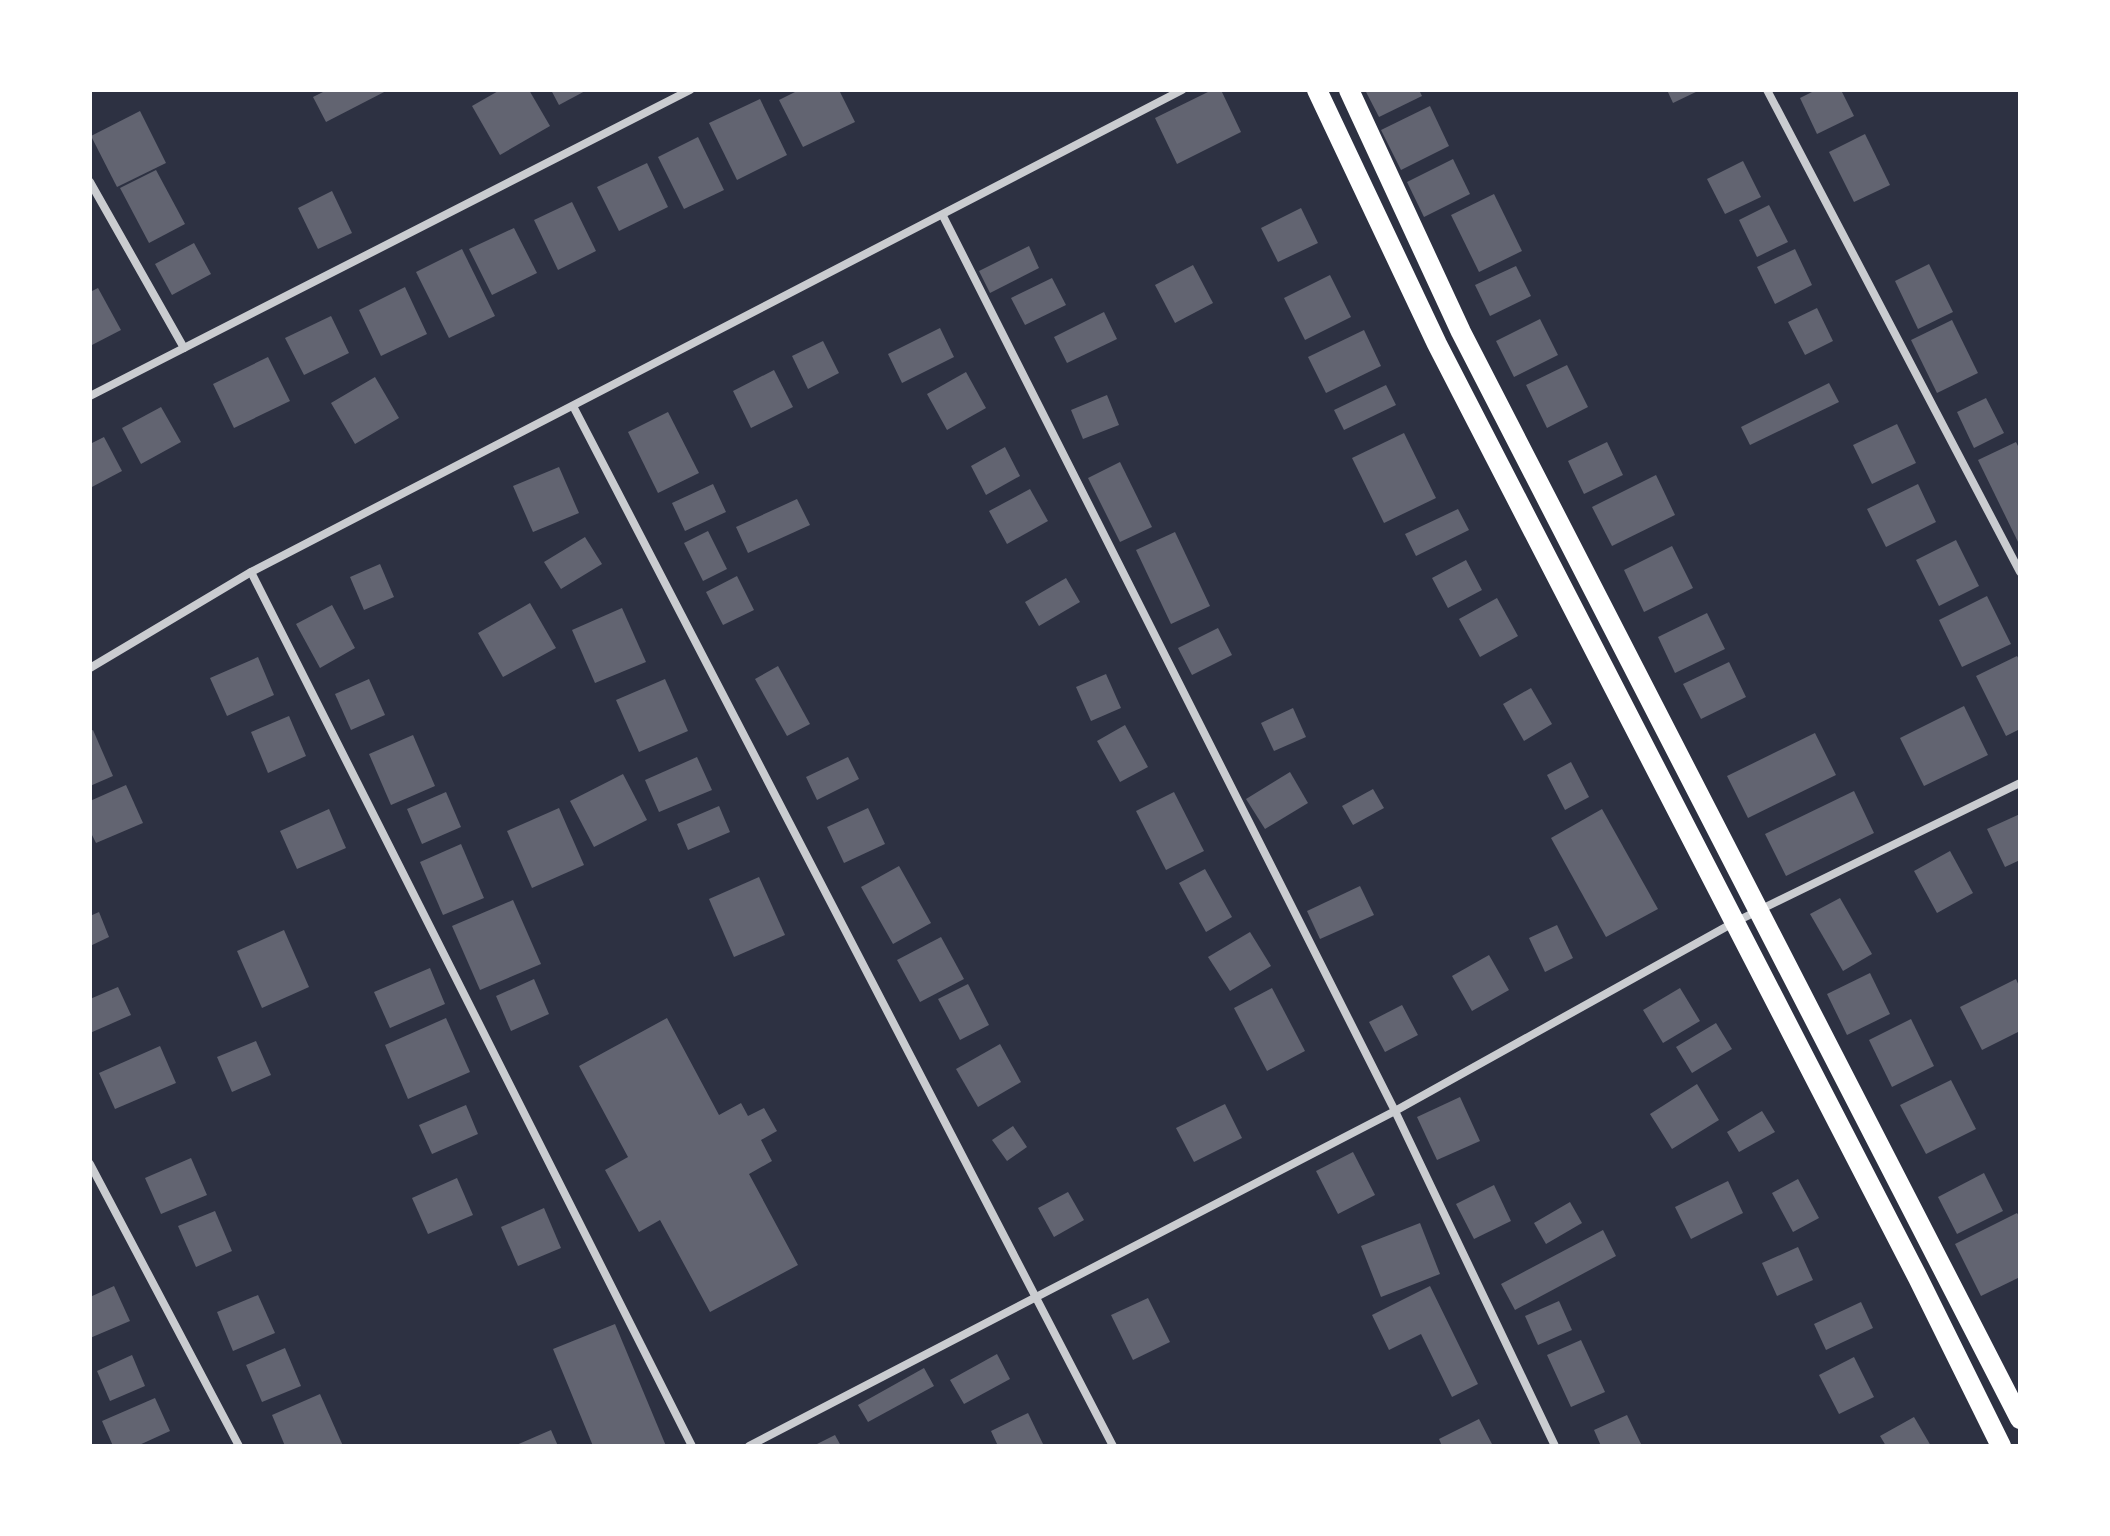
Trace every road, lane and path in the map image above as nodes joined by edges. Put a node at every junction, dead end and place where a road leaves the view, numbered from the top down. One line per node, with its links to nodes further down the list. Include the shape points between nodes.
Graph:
1 (690, 90): 8 (street)
2 (1182, 90): 7 (street)
3 (1317, 90): 16 (main road, via 1437,344)
4 (1349, 90): 15 (main road, via 1461,332)
5 (1767, 90): 12 (street)
6 (90, 182): 8 (street)
7 (943, 216): 10 (street); 17 (street)
8 (184, 348): 9 (street)
9 (90, 396)
10 (573, 406): 11 (street); 19 (street)
11 (251, 572): 13 (street); 22 (street)
12 (2020, 572)
13 (90, 668)
14 (2020, 783): 15 (street)
15 (1757, 911): 16 (street); 20 (main road)
16 (1733, 923): 17 (street); 26 (main road)
17 (1395, 1111): 19 (street); 25 (street)
18 (90, 1164): 21 (street)
19 (1036, 1298): 23 (street); 24 (street)
20 (2020, 1419)
21 (239, 1446)
22 (692, 1446)
23 (749, 1446)
24 (1113, 1446)
25 (1555, 1446)
26 (2001, 1446)

